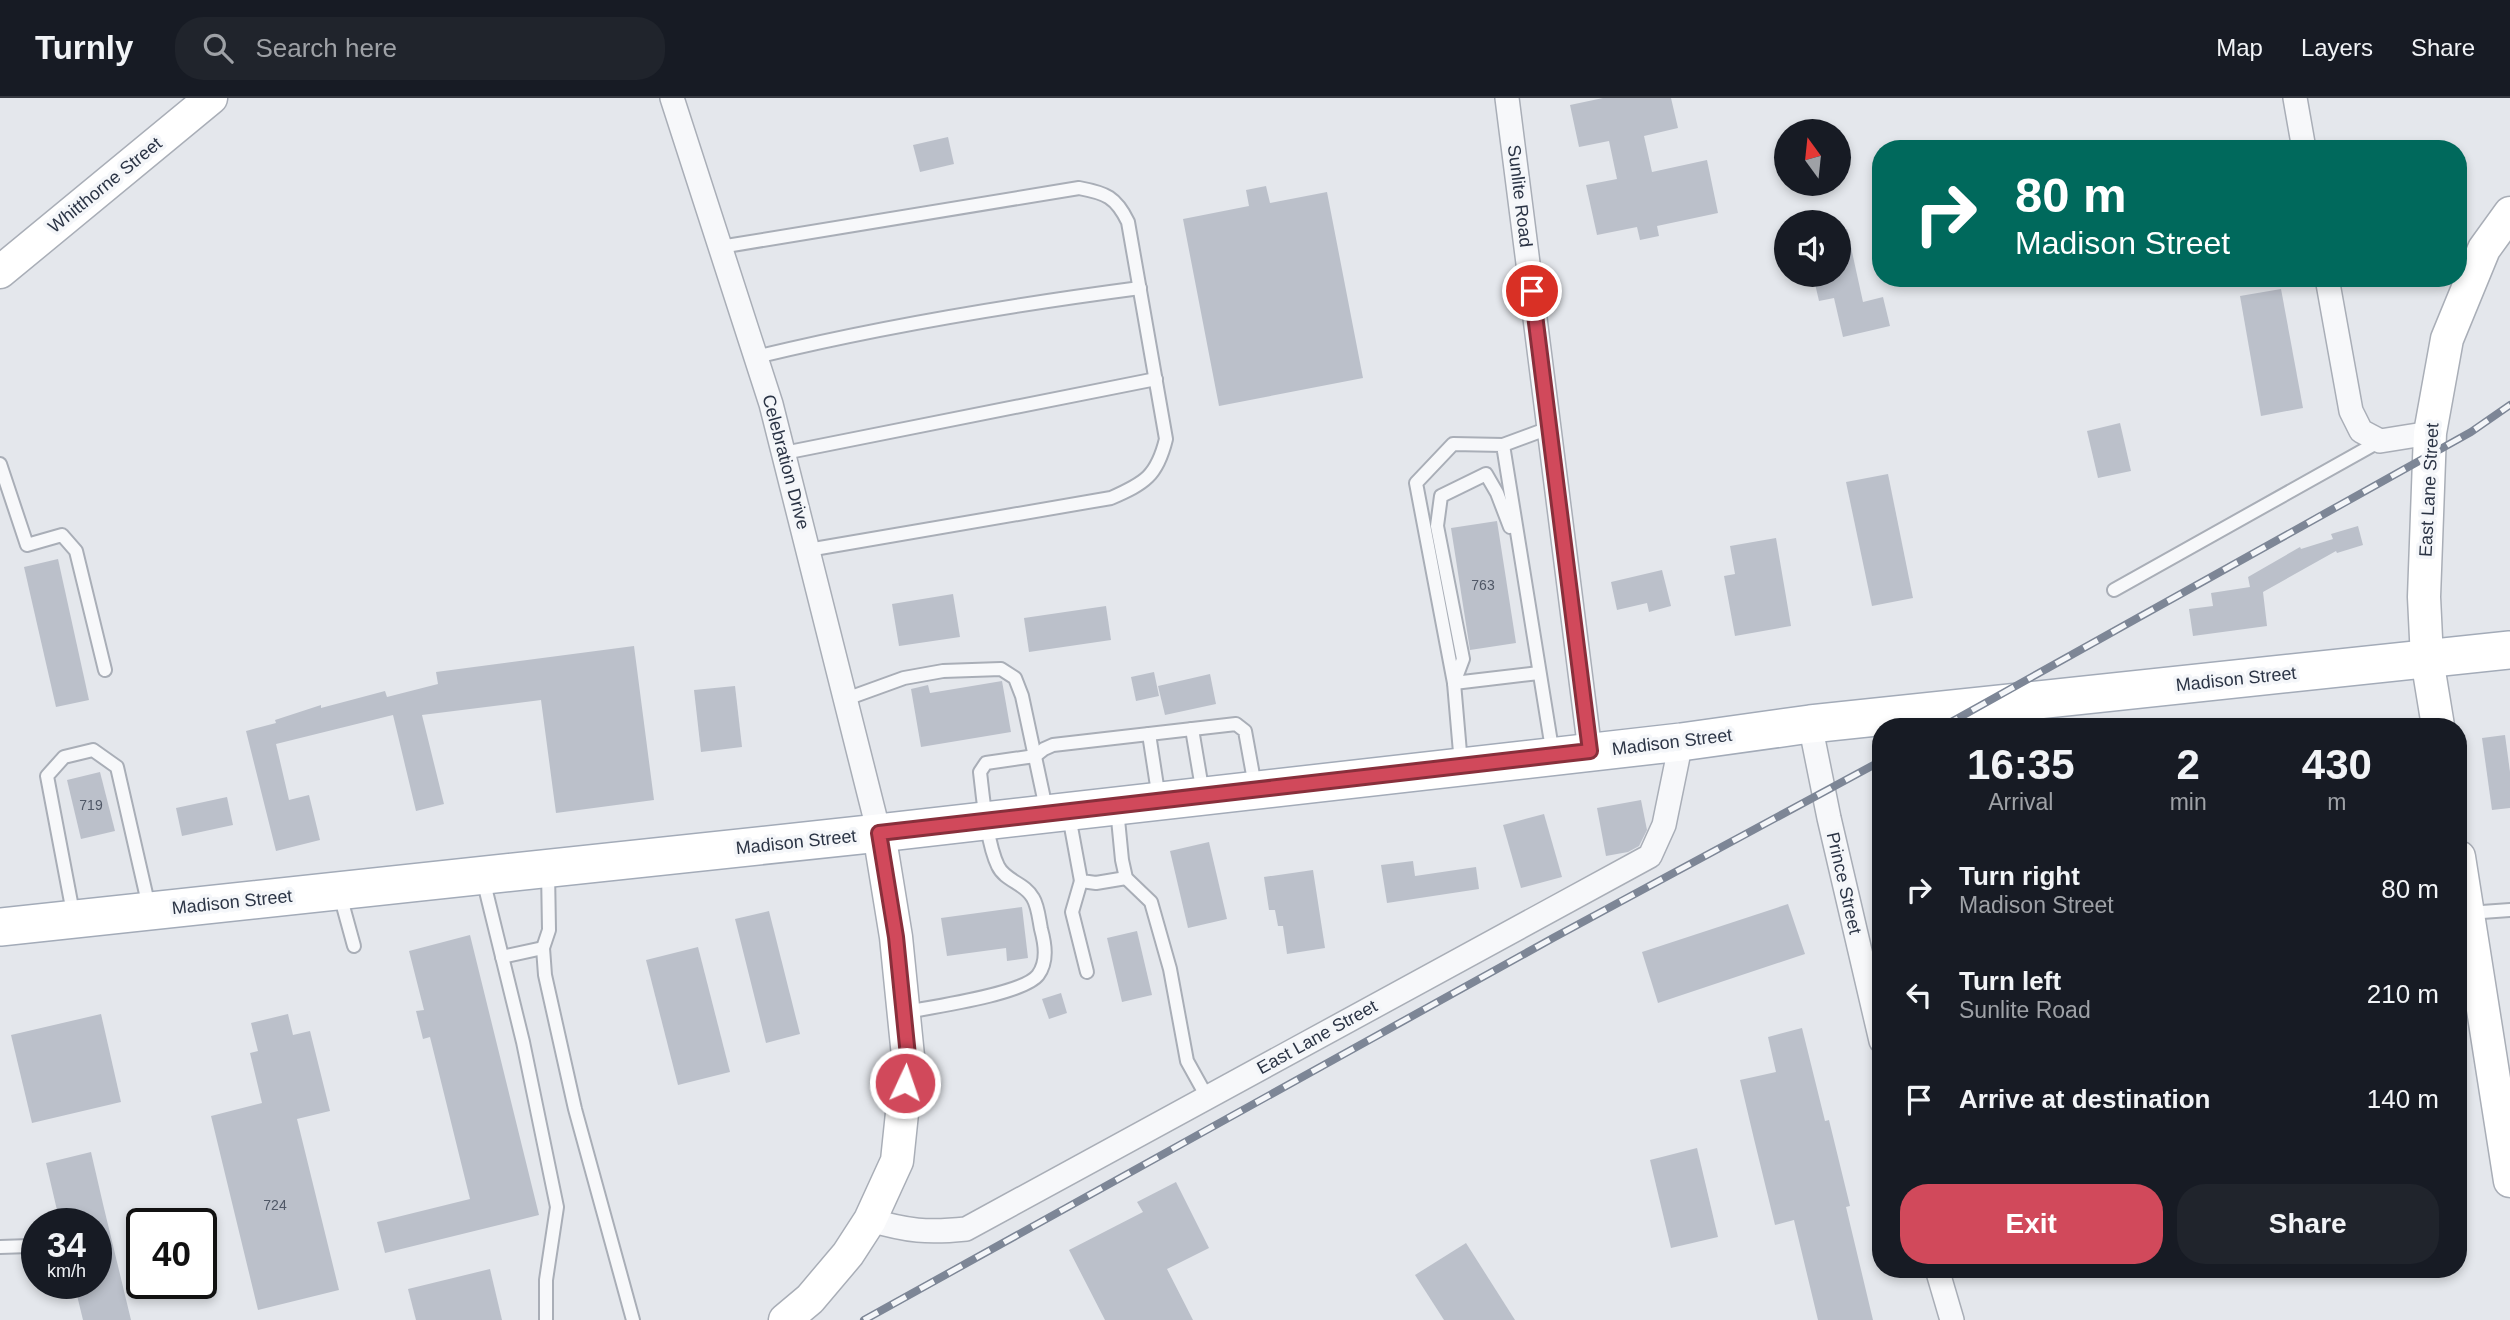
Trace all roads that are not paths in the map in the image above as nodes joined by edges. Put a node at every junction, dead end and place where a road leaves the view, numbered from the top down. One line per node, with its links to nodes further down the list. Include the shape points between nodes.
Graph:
1 (211, 98): 8 (street, Whitthorne Street)
2 (672, 98): 7 (street, Celebration Drive)
3 (1507, 98): 13 (street, Sunlite Road)
4 (2295, 98): 5 (street)
5 (2302, 140)
6 (2510, 213): 14 (street, East Lane Street, via 2484,249 2448,340)
7 (720, 247): 10 (lane, via 1079,187 1099,191 1119,203 1128,222); 11 (street, Celebration Drive)
8 (0, 272)
9 (2329, 287): 15 (street, via 2351,411 2361,431)
10 (1140, 288): 11 (lane, via 840,336); 12 (lane)
11 (756, 357): 17 (street, Celebration Drive)
12 (1156, 379): 17 (lane); 19 (lane, via 1166,439 1160,463 1140,485 1111,498)
13 (1549, 428): 16 (lane); 33 (street, Sunlite Road)
14 (2430, 433): 15 (street); 23 (street, East Lane Street, via 2424,592)
15 (2380, 441): 21 (lane)
16 (1503, 445): 20 (lane); 26 (lane, via 1453,444 1416,483)
17 (784, 453): 19 (street, Celebration Drive)
18 (0, 464): 24 (lane, via 27,545 62,535 76,551)
19 (808, 550): 27 (street, Celebration Drive)
20 (1519, 550): 25 (lane); 26 (lane, via 1486,474 1441,496 1437,526 1463,659)
21 (2114, 590)
22 (2510, 650): 23 (main road, Madison Street)
23 (2427, 659): 28 (street, East Lane Street); 29 (main road, Madison Street)
24 (105, 670)
25 (1539, 673): 26 (lane); 35 (lane)
26 (1454, 683): 36 (lane)
27 (846, 699): 34 (lane, via 904,678 1001,669 1015,678); 43 (street, Celebration Drive)
28 (2437, 718)
29 (1810, 724): 32 (main road, Madison Street); 59 (street, Prince Street)
30 (1192, 729): 31 (lane); 37 (lane, via 1236,724 1245,731); 38 (lane)
31 (1149, 734): 34 (lane, via 1054,745); 39 (lane)
32 (1681, 742): 33 (main road, Madison Street); 61 (street, East Lane Street, via 1664,825 1650,856)
33 (1590, 751): 35 (main road, Madison Street)
34 (1035, 756): 41 (lane); 42 (lane, via 986,763 980,772)
35 (1553, 756): 36 (main road, Madison Street)
36 (1461, 766): 37 (main road, Madison Street)
37 (1256, 789): 38 (main road, Madison Street)
38 (1203, 796): 39 (main road, Madison Street)
39 (1159, 801): 40 (main road, Madison Street)
40 (1117, 806): 41 (main road, Madison Street); 46 (lane)
41 (1057, 812): 42 (main road, Madison Street); 47 (lane)
42 (987, 820): 43 (main road, Madison Street); 60 (lane, via 997,865 1033,897 1045,944 1038,975 1026,984 977,998)
43 (879, 833): 44 (main road, Madison Street); 60 (street)
44 (548, 869): 45 (main road, Madison Street); 56 (lane, via 549,930)
45 (482, 875): 48 (main road, Madison Street); 57 (lane)
46 (1126, 878): 47 (lane); 61 (lane, via 1151,902 1170,969 1187,1061)
47 (1081, 881): 58 (lane, via 1072,912)
48 (339, 891): 51 (main road, Madison Street); 55 (lane)
49 (2467, 907): 52 (street)
50 (2510, 910): 52 (lane)
51 (150, 911): 53 (main road, Madison Street); 53 (lane, via 117,767 93,750 64,757 47,776)
52 (2468, 913): 62 (street)
53 (75, 919): 54 (main road, Madison Street)
54 (0, 927)
55 (354, 946)
56 (544, 948): 57 (lane); 68 (lane, via 545,975 575,1109)
57 (502, 957): 67 (lane, via 557,1207 546,1280)
58 (1087, 972)
59 (1872, 1002)
60 (904, 1012): 63 (street, via 908,1056 897,1161)
61 (1207, 1097): 63 (street, East Lane Street, via 966,1229 929,1233)
62 (2510, 1181)
63 (870, 1220): 69 (street, via 810,1299)
64 (21, 1246): 65 (lane)
65 (0, 1247)
66 (1940, 1278): 70 (street)
67 (546, 1320)
68 (634, 1320)
69 (785, 1320)
70 (1952, 1320)

